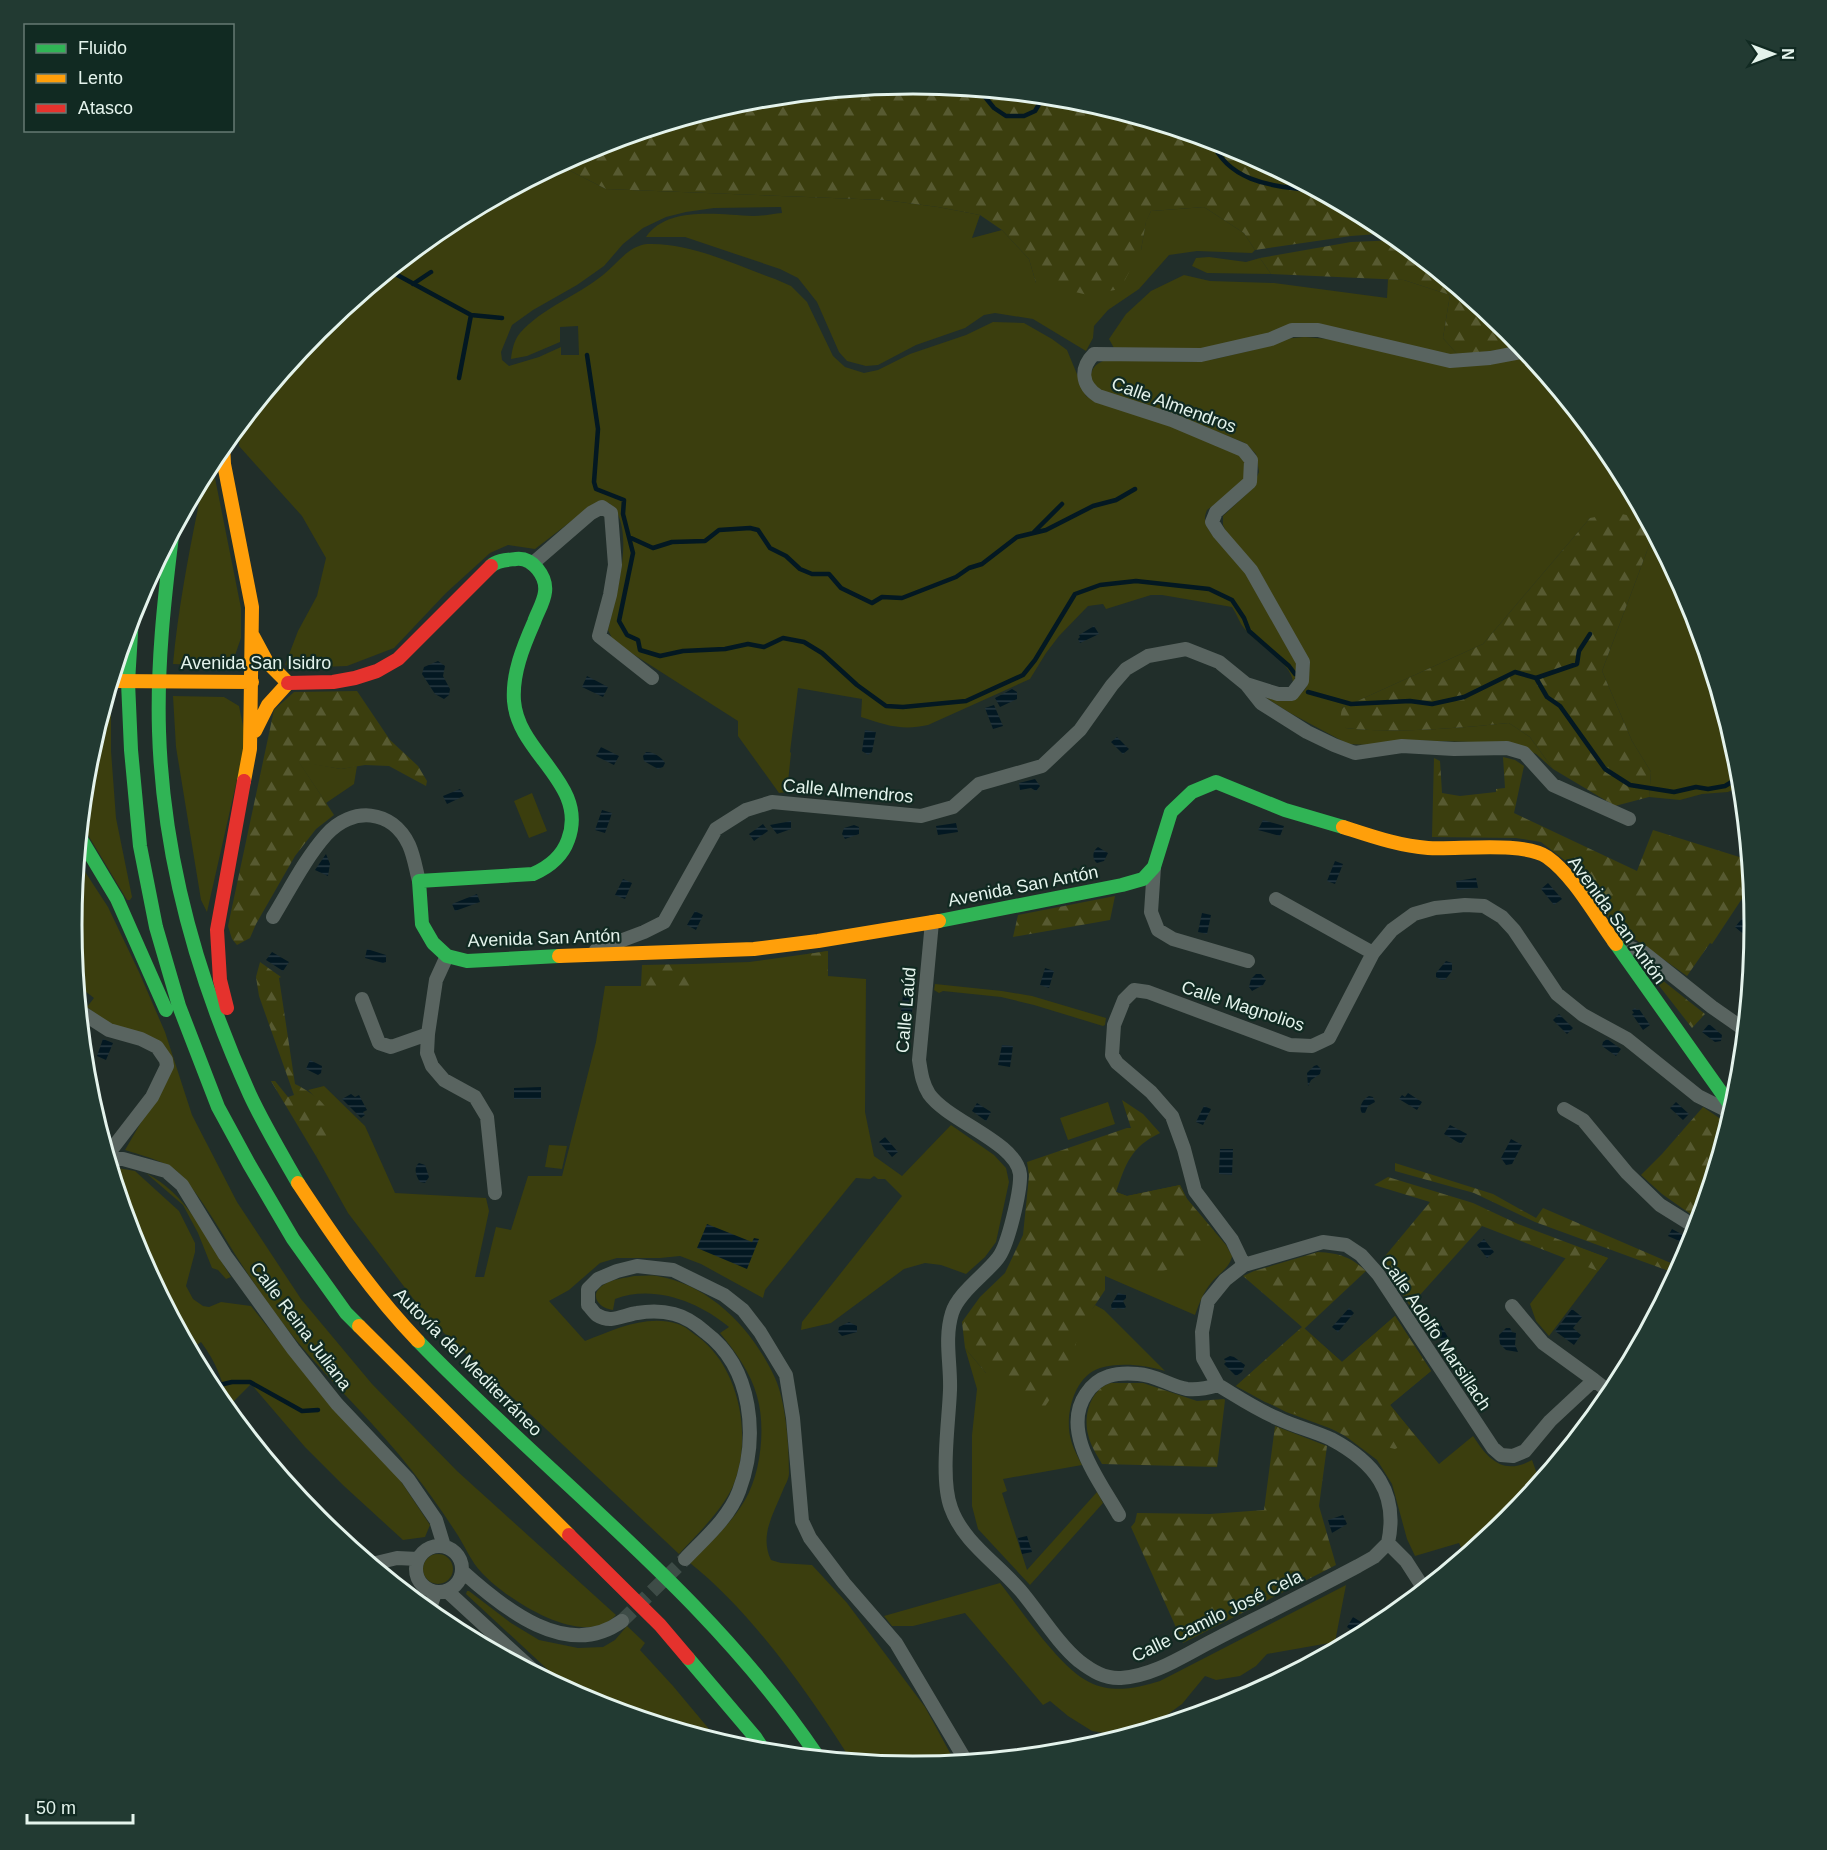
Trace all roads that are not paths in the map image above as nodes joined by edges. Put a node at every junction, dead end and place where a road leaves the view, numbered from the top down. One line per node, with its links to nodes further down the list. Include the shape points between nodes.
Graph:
1 (1516, 353): 11 (street, Calle Almendros, via 1450,361 1318,330 1292,330 1271,339 1201,355 1094,354 1087,361 1084,379 1098,396 1172,420 1243,450 1251,460 1250,482 1216,512 1212,522 1251,570 1303,662 1302,681 1292,694)
2 (224, 462): 5 (main road, via 252,607)
3 (170, 554): 29 (main road, Autovía del Mediterráneo, via 158,681 164,805 187,930 205,989)
4 (532, 564): 7 (street, via 591,513 602,507 611,513 615,565 599,636); 10 (main road, Avenida San Isidro, via 520,558 495,561 398,659 377,671 333,682); 16 (main road, via 545,582 545,594 517,667 514,701 524,733 570,804 573,822 569,840 547,869 533,874)
5 (253, 636): 9 (main road); 10 (main road, via 268,665)
6 (130, 650): 31 (main road, via 130,750 140,846 156,927 179,1006)
7 (652, 678)
8 (120, 681): 9 (main road, Avenida San Isidro)
9 (252, 682): 10 (street, Avenida San Isidro); 12 (main road)
10 (288, 683): 12 (main road, via 261,715)
11 (1246, 684): 13 (street, Calle Almendros, via 1261,704 1307,732 1355,753 1402,746 1508,748 1524,753 1553,784); 22 (street, Calle Almendros, via 1219,662 1186,649 1148,656 1126,669 1080,730 1042,766 979,784 953,807 921,816 772,802 747,810 716,829 664,922)
12 (250, 749): 29 (main road, via 217,930 220,980)
13 (1629, 819)
14 (87, 848): 31 (main road, via 117,899 178,1037)
15 (1154, 867): 19 (main road, Avenida San Antón, via 1143,879 1122,885); 20 (main road, Avenida San Antón, via 1172,812 1192,792 1216,782 1285,810 1398,844 1524,849 1546,856 1568,877); 24 (street, via 1150,912 1158,930 1173,939)
16 (419, 881): 18 (street, Avenida San Antón, via 409,845 391,821 374,815 358,816 327,833); 23 (main road, Avenida San Antón, via 422,924 433,943)
17 (1276, 899): 21 (street)
18 (273, 917)
19 (933, 922): 22 (main road, Avenida San Antón, via 754,949); 36 (street, Calle Laúd, via 919,1060 921,1077 929,1094 945,1109 1004,1149)
20 (1612, 941): 27 (street, via 1643,952); 30 (main road, Avenida San Antón)
21 (1373, 953): 32 (street, Calle Magnolios, via 1392,930 1414,914 1445,907 1484,906 1514,930 1557,994 1583,1015 1627,1039 1698,1096); 39 (street, Calle Magnolios, via 1329,1038 1312,1046 1290,1045 1148,992 1134,990 1124,1000 1114,1025 1112,1055 1172,1116 1195,1191 1232,1240)
22 (586, 954): 23 (main road, Avenida San Antón, via 467,961)
23 (447, 956): 28 (street, via 436,980)
24 (1248, 961)
25 (362, 999): 28 (street, via 379,1043 391,1047)
26 (88, 1017): 34 (street, via 109,1030 157,1047 166,1060 167,1066 152,1097)
27 (1738, 1025)
28 (428, 1034): 37 (street, via 432,1066 444,1080 475,1097 487,1117)
29 (236, 1062): 57 (main road, Autovía del Mediterráneo, via 272,1140 312,1208 404,1327 690,1600 767,1688)
30 (1725, 1102)
31 (218, 1107): 56 (main road, via 293,1239 346,1313 660,1624)
32 (1724, 1107)
33 (1564, 1109): 38 (street, via 1583,1120 1660,1206)
34 (113, 1147)
35 (117, 1159): 46 (street, Calle Reina Juliana, via 166,1171 182,1185 225,1255 293,1349 337,1404 408,1479 436,1520)
36 (1018, 1164): 45 (street, Calle Camilo José Cela, via 1018,1196 1000,1256 976,1279 953,1311 947,1344 951,1386 946,1476 950,1505 958,1524 1007,1575 1077,1659 1099,1675 1142,1675 1358,1566)
37 (495, 1193)
38 (1688, 1223)
39 (1244, 1265): 41 (street, Calle Adolfo Marsillach, via 1323,1242 1346,1245 1361,1255 1378,1274 1501,1455 1525,1451); 42 (street, Calle Adolfo Marsillach, via 1208,1301 1202,1332 1203,1358)
40 (1512, 1306): 41 (street, via 1543,1343)
41 (1594, 1380): 43 (street)
42 (1218, 1385): 44 (street, via 1186,1389 1136,1374 1110,1376 1097,1380 1090,1388 1077,1417 1078,1432 1083,1449); 45 (street, via 1257,1409 1330,1439 1364,1460 1379,1477 1389,1503 1392,1524)
43 (1604, 1388)
44 (1119, 1515)
45 (1388, 1543): 51 (street)
46 (444, 1546): 47 (street, via 429,1548); 50 (street, via 456,1553)
47 (418, 1559): 49 (street); 52 (street, via 417,1578 424,1588)
48 (685, 1559): 58 (street, via 719,1522 738,1493 750,1454 750,1417 738,1372 719,1342 692,1322 673,1314 651,1312 612,1320 597,1315 588,1305 588,1289 598,1279 637,1266 673,1270 700,1281 743,1310 760,1332 786,1375 802,1521 810,1538 896,1643)
49 (381, 1562)
50 (462, 1571): 52 (street, via 458,1583); 54 (street, via 511,1611 552,1631 585,1636 609,1630)
51 (1420, 1583)
52 (441, 1592): 53 (street); 55 (street)
53 (434, 1603)
54 (622, 1621)
55 (512, 1652)
56 (758, 1741)
57 (813, 1750)
58 (962, 1754)

